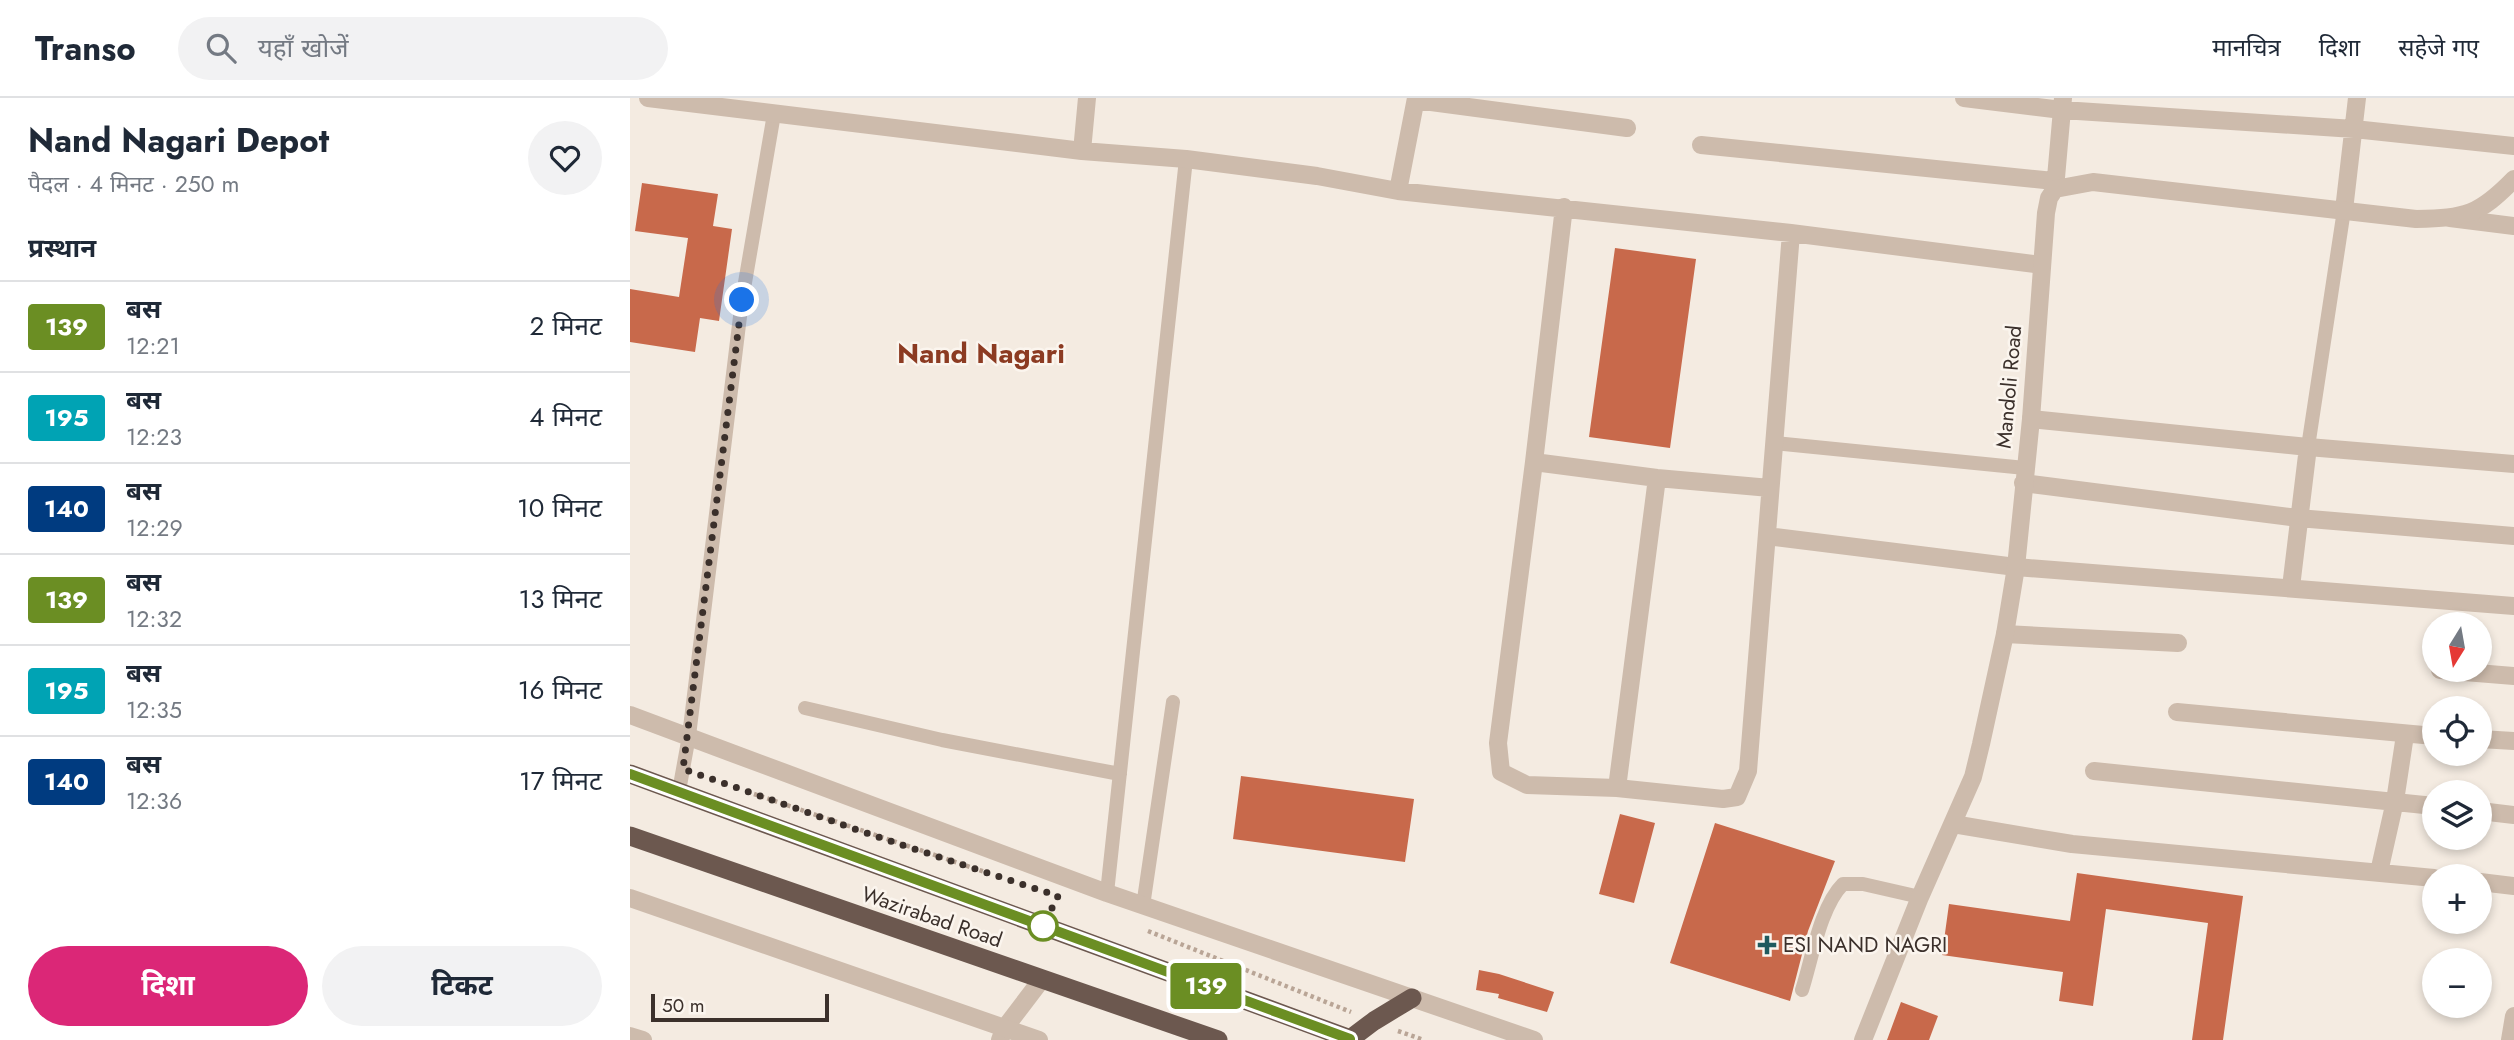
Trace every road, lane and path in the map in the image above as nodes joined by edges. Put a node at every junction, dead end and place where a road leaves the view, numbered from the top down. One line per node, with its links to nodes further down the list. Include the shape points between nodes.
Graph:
1 (648, 98): 7 (street)
2 (1087, 98): 12 (street)
3 (1964, 98): 6 (street)
4 (2357, 98): 9 (street)
5 (1416, 99): 8 (street); 16 (street)
6 (2063, 104): 9 (street); 15 (street, Mandoli Road)
7 (774, 114): 12 (street); 46 (lane, via 742,300)
8 (1627, 128)
9 (2354, 129): 11 (street); 18 (street)
10 (1701, 145): 15 (street)
11 (2514, 146)
12 (1082, 151): 13 (street)
13 (1186, 159): 16 (street); 52 (lane)
14 (2514, 178): 19 (street, via 2473,213)
15 (2054, 185): 18 (street, via 2093,182); 22 (street, Mandoli Road, via 2046,213)
16 (1398, 191): 17 (street)
17 (1564, 207): 21 (street); 26 (street)
18 (2344, 210): 19 (street, via 2416,219); 25 (lane)
19 (2450, 218): 20 (street)
20 (2514, 226)
21 (1791, 233): 22 (street); 24 (street)
22 (2042, 265): 23 (street, Mandoli Road)
23 (2031, 419): 25 (street); 28 (street, Mandoli Road)
24 (1774, 443): 28 (lane); 30 (street)
25 (2308, 447): 27 (street); 31 (street)
26 (1534, 462): 29 (street); 53 (street, via 1498,759 1502,772 1527,785)
27 (2514, 464)
28 (2024, 475): 31 (street); 34 (street, Mandoli Road)
29 (1657, 478): 30 (street); 53 (street)
30 (1770, 488): 32 (street)
31 (2298, 518): 33 (street); 35 (street)
32 (1767, 536): 34 (street); 53 (street, via 1748,771 1737,797 1701,798)
33 (2514, 536)
34 (2016, 567): 35 (street); 37 (street, Mandoli Road)
35 (2291, 587): 36 (street)
36 (2514, 606)
37 (2005, 634): 38 (street); 60 (street, Mandoli Road, via 1973,777)
38 (2178, 643)
39 (2492, 674): 40 (street)
40 (2514, 676)
41 (1173, 702): 70 (lane)
42 (805, 708): 52 (lane)
43 (2177, 712): 45 (street)
44 (630, 715): 46 (street)
45 (2405, 735): 47 (street); 56 (street)
46 (689, 736): 54 (lane); 67 (street)
47 (2422, 736)
48 (2492, 740): 49 (street)
49 (2514, 741)
50 (2094, 771): 56 (street)
51 (630, 774): 54 (highway, Wazirabad Road)
52 (1119, 774): 67 (lane)
53 (1617, 788)
54 (679, 791): 82 (highway, Wazirabad Road)
55 (747, 792): 63 (path)
56 (2395, 801): 57 (street); 62 (street)
57 (2422, 804)
58 (2492, 812): 59 (street)
59 (2514, 815)
60 (1953, 824): 62 (street, via 2072,844); 68 (street, Mandoli Road)
61 (630, 836): 72 (highway, Wazirabad Road)
62 (2379, 872): 64 (street)
63 (993, 874)
64 (2422, 877)
65 (2492, 883): 66 (street)
66 (2514, 886)
67 (1107, 893): 70 (street)
68 (1920, 897): 73 (lane, via 1843,884 1826,909); 85 (street, Mandoli Road)
69 (630, 898): 77 (street)
70 (1143, 906): 74 (street)
71 (1146, 931): 76 (path)
72 (1042, 979): 77 (street); 81 (highway, Wazirabad Road)
73 (1802, 990)
74 (1412, 999): 76 (highway); 84 (street)
75 (2514, 1016): 86 (street)
76 (1374, 1021): 82 (highway); 83 (path)
77 (1002, 1035): 80 (street)
78 (630, 1036): 79 (street)
79 (643, 1040)
80 (1039, 1040)
81 (1218, 1040)
82 (1352, 1040)
83 (1424, 1040)
84 (1534, 1040)
85 (1863, 1040)
86 (2510, 1040)

